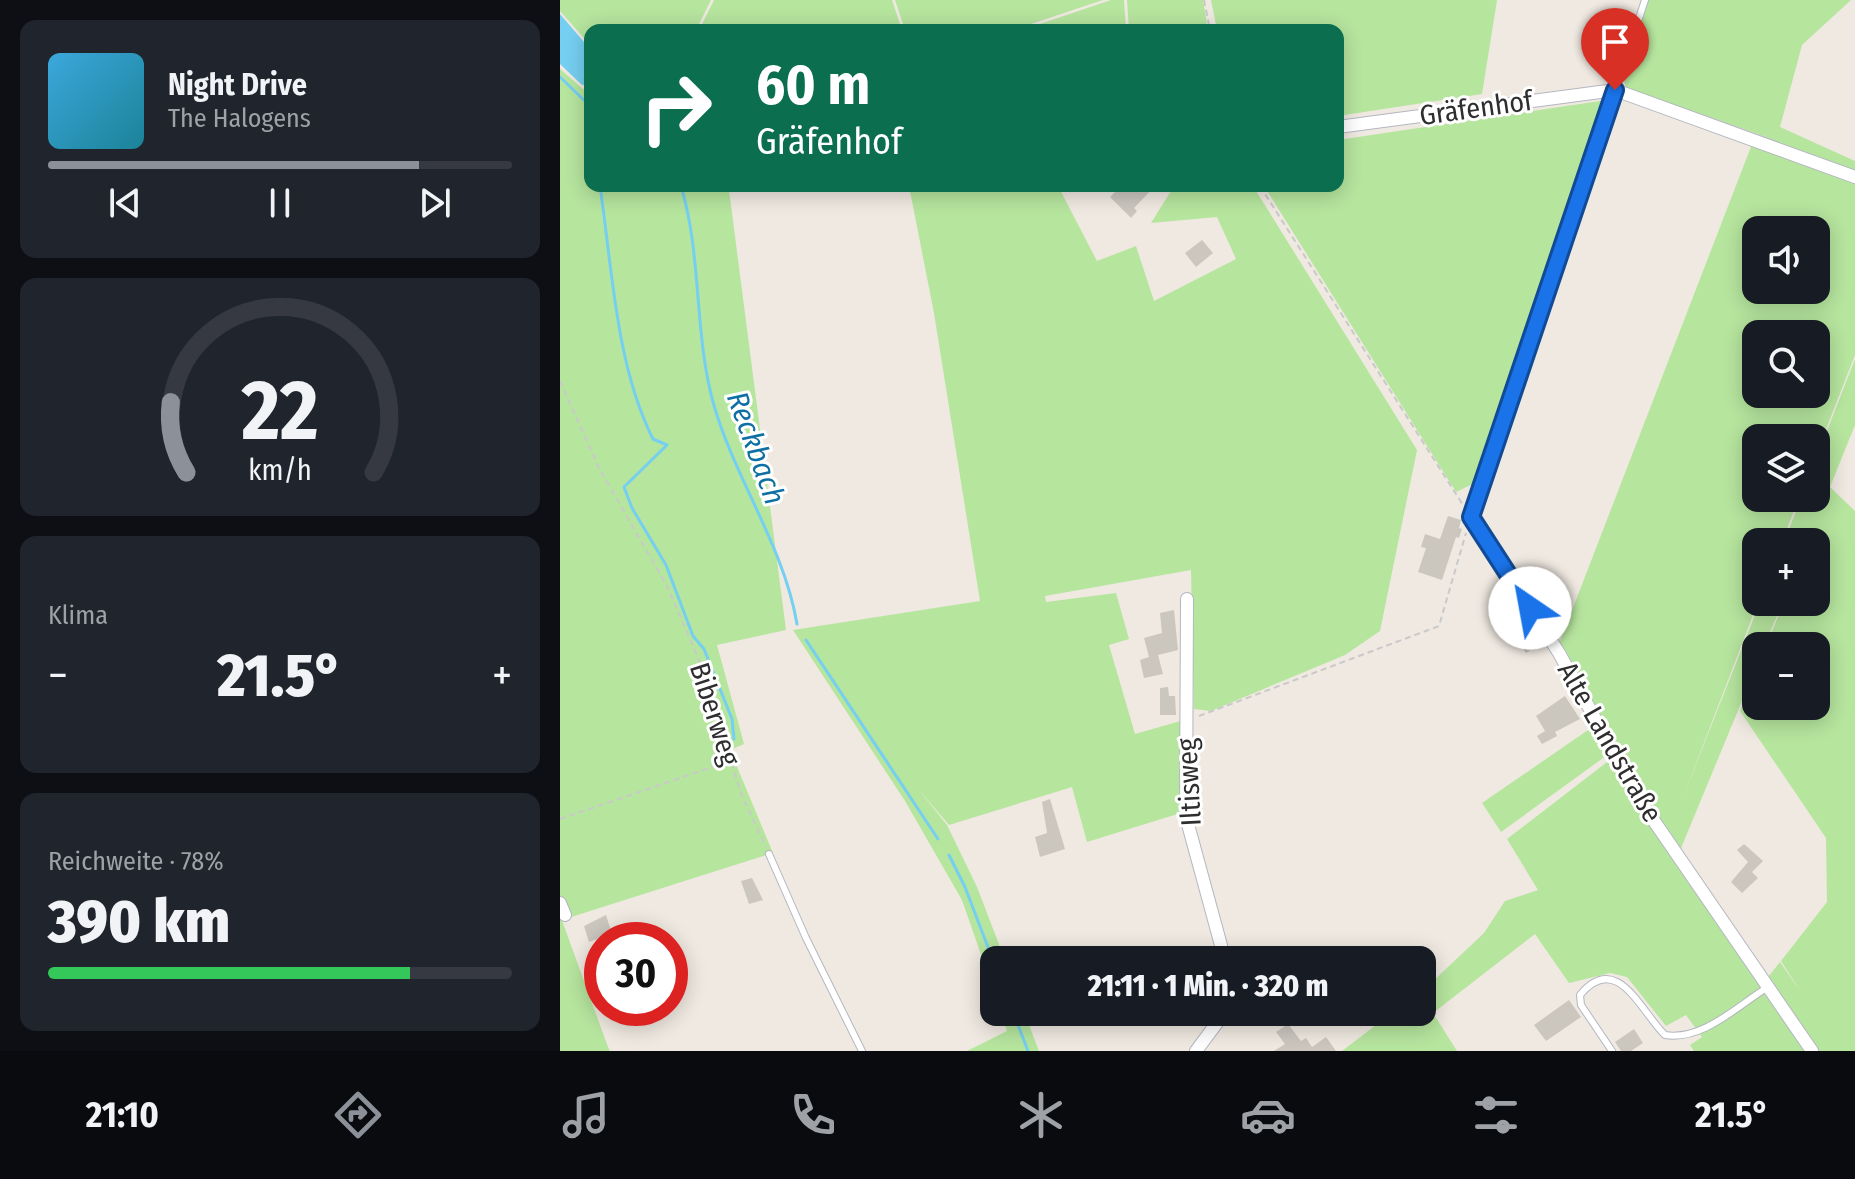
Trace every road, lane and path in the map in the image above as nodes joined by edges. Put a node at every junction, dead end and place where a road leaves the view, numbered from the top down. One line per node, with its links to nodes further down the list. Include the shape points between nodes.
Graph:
1 (1204, 0): 3 (path)
2 (1645, 0): 4 (lane)
3 (1209, 24)
4 (1615, 90): 5 (street, Gräfenhof); 6 (street, Gräfenhof); 9 (street)
5 (1344, 126)
6 (1855, 177)
7 (1264, 192): 9 (path)
8 (560, 381): 12 (path, Biberweg, via 599,468 668,588 699,660)
9 (1471, 517): 11 (path, via 1439,626 1204,716); 16 (street, Alte Landstraße, via 1559,653 1641,802)
10 (1187, 599): 11 (street, Iltisweg)
11 (1186, 717): 15 (street, Iltisweg, via 1186,817)
12 (731, 760): 13 (path); 14 (path, Biberweg)
13 (560, 819)
14 (769, 854): 18 (lane)
15 (1221, 946)
16 (1768, 987): 20 (lane, via 1694,1034 1676,1037 1665,1035 1621,983 1598,980 1580,995 1581,1005); 21 (street, Alte Landstraße)
17 (1215, 1026): 19 (street)
18 (862, 1051)
19 (1196, 1051)
20 (1612, 1051)
21 (1812, 1051)

